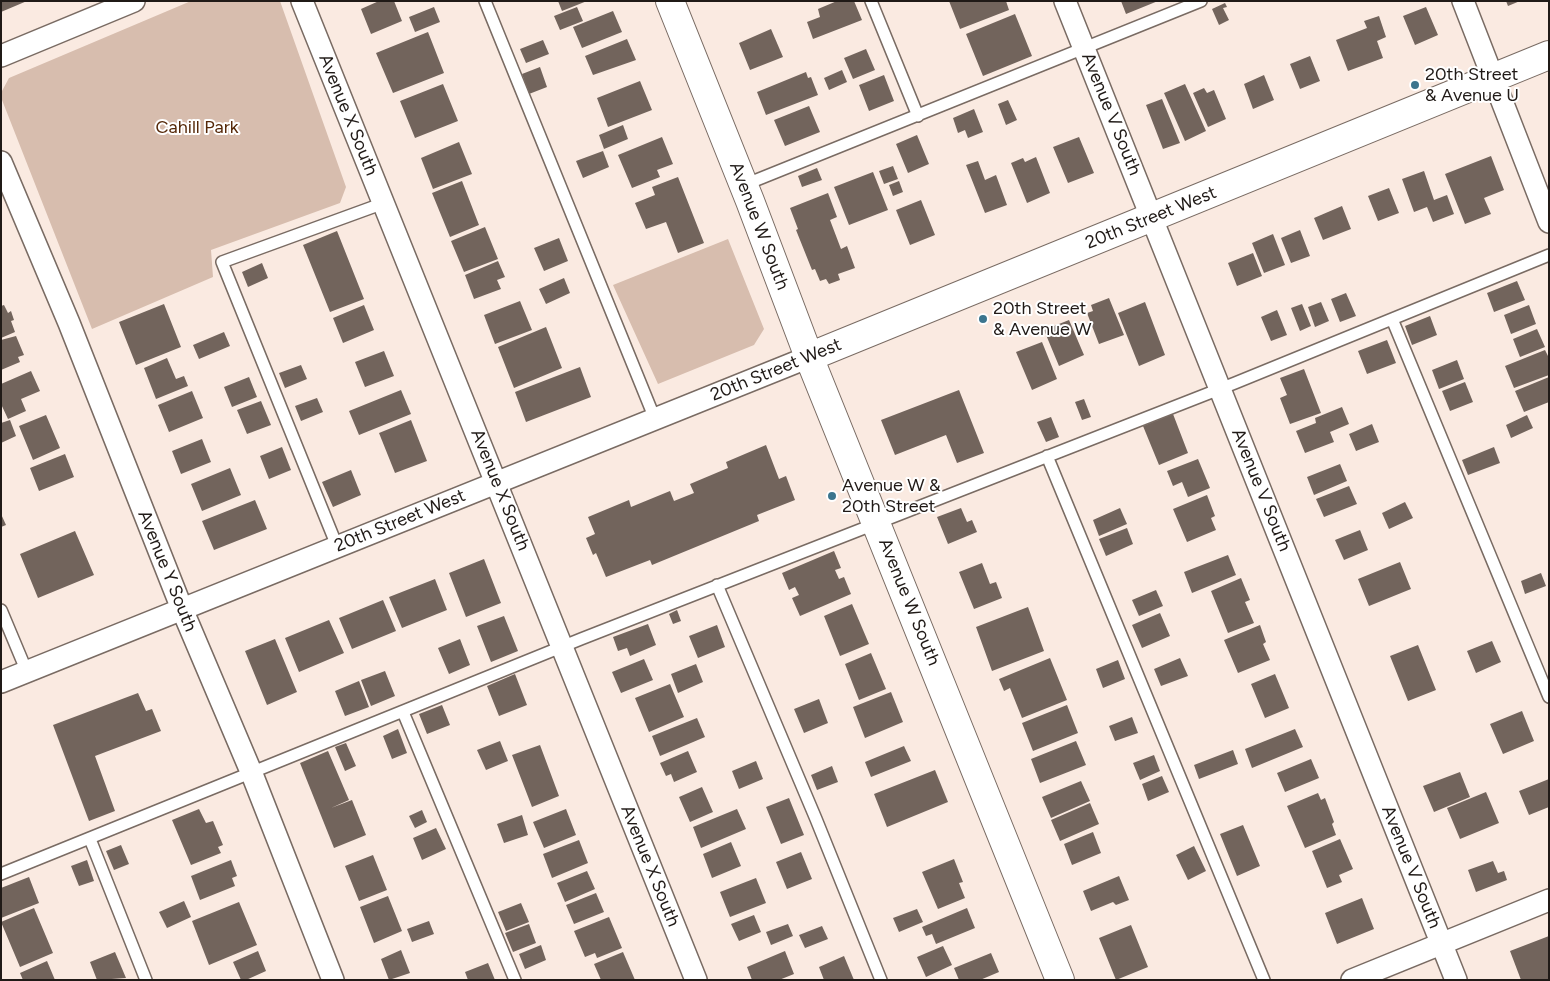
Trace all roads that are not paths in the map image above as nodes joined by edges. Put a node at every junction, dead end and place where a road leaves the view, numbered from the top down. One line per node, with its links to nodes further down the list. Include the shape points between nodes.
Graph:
1 (302, 1): 16 (street, Avenue X South)
2 (485, 1): 23 (lane)
3 (670, 1): 15 (main road, Avenue W South)
4 (870, 1): 13 (lane)
5 (1065, 1): 9 (street, Avenue V South)
6 (1202, 1): 9 (lane)
7 (1463, 1): 12 (street)
8 (126, 3): 11 (street)
9 (1084, 50): 13 (lane); 17 (street, Avenue V South)
10 (1549, 55): 12 (main road, 20th Street West)
11 (1, 56)
12 (1492, 78): 17 (main road, 20th Street West); 18 (street)
13 (918, 116): 15 (lane)
14 (1, 162): 29 (street, Avenue Y South, via 69,323)
15 (744, 185): 21 (main road, Avenue W South)
16 (384, 203): 25 (street, Avenue X South); 27 (lane, via 222,262)
17 (1153, 217): 21 (main road, 20th Street West); 22 (street, Avenue V South)
18 (1549, 222)
19 (1549, 255): 20 (lane)
20 (1392, 319): 22 (lane); 34 (lane)
21 (809, 357): 23 (street, 20th Street West); 26 (main road, Avenue W South)
22 (1221, 388): 24 (lane); 40 (street, Avenue V South)
23 (655, 419): 25 (street, 20th Street West)
24 (1047, 456): 26 (lane); 47 (lane)
25 (498, 482): 27 (street, 20th Street West); 31 (street, Avenue X South)
26 (877, 523): 28 (lane); 46 (main road, Avenue W South)
27 (337, 546): 29 (street, 20th Street West)
28 (717, 585): 31 (lane); 45 (lane)
29 (182, 609): 32 (street, 20th Street West); 36 (street, Avenue Y South)
30 (1, 610): 32 (lane)
31 (561, 648): 35 (lane); 44 (street, Avenue X South)
32 (27, 672): 33 (street, 20th Street West)
33 (1, 682)
34 (1549, 697)
35 (403, 712): 36 (lane); 43 (lane)
36 (252, 774): 37 (lane); 42 (street, Avenue Y South)
37 (90, 839): 38 (lane); 41 (lane)
38 (1, 874)
39 (1549, 900): 40 (street)
40 (1442, 944): 48 (street); 49 (street, Avenue V South)
41 (146, 980)
42 (333, 980)
43 (515, 980)
44 (696, 980)
45 (881, 980)
46 (1060, 980)
47 (1264, 980)
48 (1352, 980)
49 (1456, 980)

